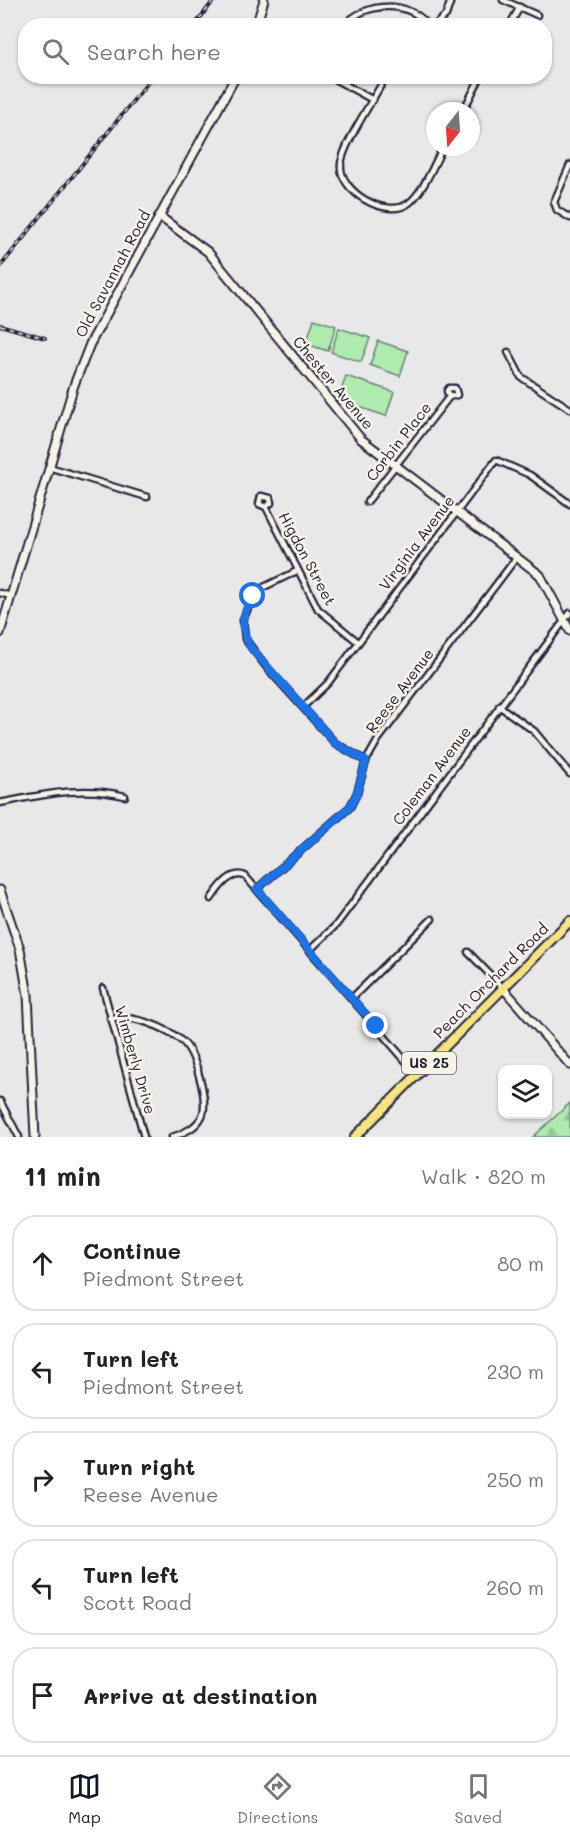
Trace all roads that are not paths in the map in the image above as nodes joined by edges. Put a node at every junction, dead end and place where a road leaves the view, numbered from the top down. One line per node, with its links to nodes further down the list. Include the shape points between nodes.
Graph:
1 (264, 0): 6 (main road)
2 (451, 0): 9 (street)
3 (503, 0): 4 (street)
4 (520, 6): 5 (street); 10 (street)
5 (537, 15)
6 (258, 18)
7 (356, 18): 8 (street, via 371,9 393,5 413,10)
8 (421, 18)
9 (443, 18)
10 (513, 18)
11 (232, 84): 19 (main road, Old Savannah Road)
12 (344, 84): 15 (street)
13 (382, 84): 15 (street)
14 (477, 84): 16 (street)
15 (373, 100): 17 (street, via 341,165 343,179 354,192 385,207 406,205 417,194)
16 (467, 102)
17 (438, 156)
18 (570, 165): 20 (street, via 554,204)
19 (159, 216): 24 (main road, Old Savannah Road, via 90,344); 25 (main road, Chester Avenue, via 208,252 361,439)
20 (570, 218)
21 (508, 352): 23 (street, via 521,377)
22 (449, 397): 25 (street, Corbin Place)
23 (570, 409)
24 (49, 467): 26 (street); 34 (main road, Old Savannah Road)
25 (396, 467): 27 (street, Corbin Place); 30 (main road, Chester Avenue)
26 (147, 497)
27 (367, 502)
28 (570, 504): 30 (street, Virginia Avenue, via 530,475 496,460)
29 (266, 507): 32 (street, Higdon Street)
30 (456, 511): 31 (main road, Chester Avenue); 39 (street, Virginia Avenue)
31 (517, 556): 36 (main road, Chester Avenue, via 545,581); 42 (street, Reese Avenue)
32 (297, 571): 39 (street, Higdon Street, via 321,614); 40 (street, via 253,596 245,611 243,632 251,648)
33 (0, 592): 34 (street)
34 (11, 596): 38 (main road, Old Savannah Road)
35 (570, 613): 36 (street, Coleman Avenue)
36 (565, 620): 37 (main road, Chester Avenue); 41 (street, Coleman Avenue)
37 (570, 631)
38 (0, 633)
39 (358, 642): 40 (street, Virginia Avenue, via 328,683)
40 (303, 706): 42 (street, via 339,747)
41 (499, 706): 43 (street, via 534,731); 51 (street, Coleman Avenue, via 336,925)
42 (366, 761): 46 (street, Reese Avenue, via 350,807)
43 (570, 774)
44 (125, 796): 45 (street, via 81,790)
45 (0, 803)
46 (257, 889): 48 (street, via 238,874); 51 (street)
47 (0, 890): 61 (main road, via 20,949 28,995)
48 (211, 899)
49 (432, 919): 55 (street)
50 (570, 921): 54 (main road, Peach Orchard Road / US 25)
51 (310, 950): 55 (street)
52 (468, 952): 54 (street)
53 (103, 988): 56 (street, Wimberly Drive)
54 (502, 988): 57 (main road); 58 (main road, Peach Orchard Road / US 25)
55 (352, 998): 58 (street)
56 (110, 1018): 62 (street, Wimberly Drive); 63 (street, via 128,1017 148,1024 173,1035 190,1050 204,1110 190,1128)
57 (570, 1065)
58 (417, 1074): 64 (main road, Peach Orchard Road / US 25)
59 (0, 1101): 60 (street)
60 (19, 1137)
61 (35, 1137)
62 (144, 1137)
63 (172, 1137)
64 (355, 1137)

